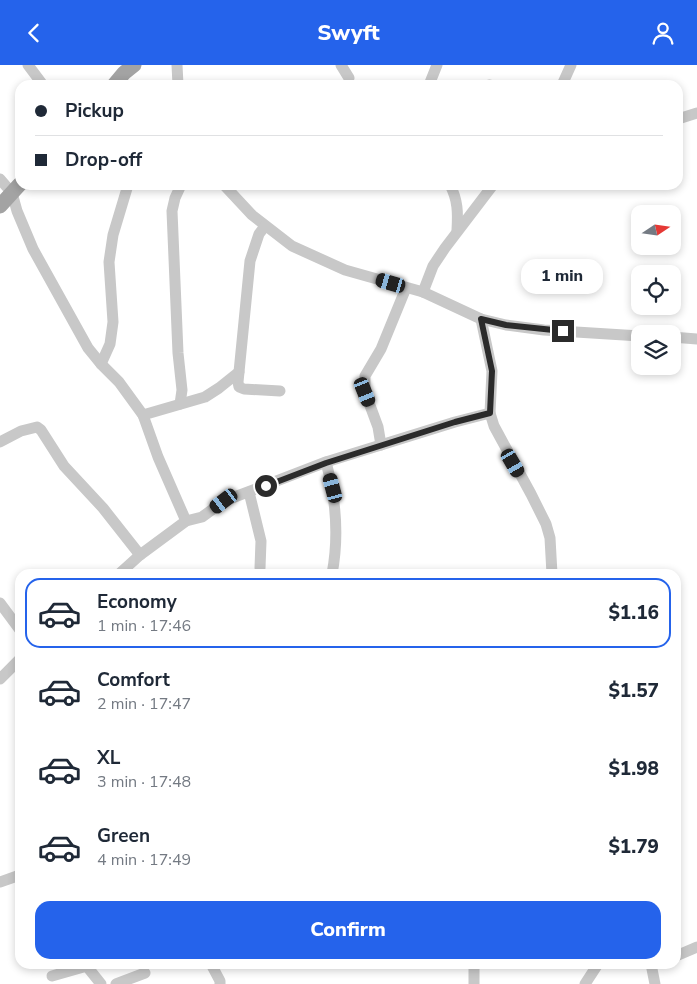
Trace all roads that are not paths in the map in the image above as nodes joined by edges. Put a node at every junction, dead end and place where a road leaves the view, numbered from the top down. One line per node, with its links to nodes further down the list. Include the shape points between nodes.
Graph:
1 (28, 65): 8 (street)
2 (134, 65): 9 (main road)
3 (177, 65): 10 (street)
4 (341, 65): 7 (street)
5 (437, 65): 11 (street)
6 (571, 65): 12 (street)
7 (349, 78)
8 (39, 80)
9 (118, 80)
10 (178, 80)
11 (431, 80)
12 (564, 80)
13 (697, 113): 14 (street)
14 (683, 117)
15 (0, 179): 16 (street)
16 (15, 187)
17 (15, 189): 24 (main road)
18 (16, 190): 33 (street, via 17,211 33,249 78,332)
19 (126, 190): 33 (street, via 109,262 113,322 110,344)
20 (179, 190): 36 (street, via 172,211 182,390)
21 (229, 190): 25 (street)
22 (452, 190): 26 (street, via 458,213)
23 (489, 190): 26 (street)
24 (0, 206)
25 (265, 226): 27 (street, via 292,245 345,270); 34 (street, via 258,234 250,261)
26 (458, 230): 28 (street, via 433,266)
27 (406, 288): 28 (street); 40 (street, via 381,349 365,376 365,392)
28 (423, 292): 29 (street)
29 (481, 319): 30 (street, via 544,330); 37 (street, via 492,371)
30 (631, 335)
31 (681, 338): 32 (street)
32 (697, 339)
33 (101, 364): 38 (street)
34 (239, 372): 35 (street, via 239,387); 36 (street, via 205,397)
35 (280, 391)
36 (180, 404): 38 (street)
37 (490, 413): 40 (street); 48 (street, via 494,427 546,524)
38 (143, 415): 43 (street)
39 (0, 442): 44 (street, via 21,431 37,427 41,430 64,466 103,507)
40 (381, 445): 41 (street)
41 (326, 463): 42 (street); 47 (street, via 333,488 336,528)
42 (250, 492): 43 (street, via 224,501 202,517); 45 (street, via 261,541)
43 (186, 521): 44 (street)
44 (140, 555): 46 (street)
45 (260, 568)
46 (125, 569)
47 (332, 569)
48 (552, 569)
49 (0, 603): 50 (street)
50 (15, 623)
51 (15, 664): 52 (street)
52 (0, 679)
53 (15, 877): 54 (street)
54 (0, 882)
55 (697, 947): 56 (street)
56 (681, 954)
57 (75, 969): 64 (street)
58 (89, 969): 65 (street)
59 (214, 969): 67 (street)
60 (474, 969): 68 (street)
61 (595, 969): 69 (street)
62 (652, 969): 70 (street)
63 (145, 973): 66 (street)
64 (52, 977)
65 (101, 984)
66 (116, 984)
67 (220, 984)
68 (474, 984)
69 (586, 984)
70 (655, 984)

